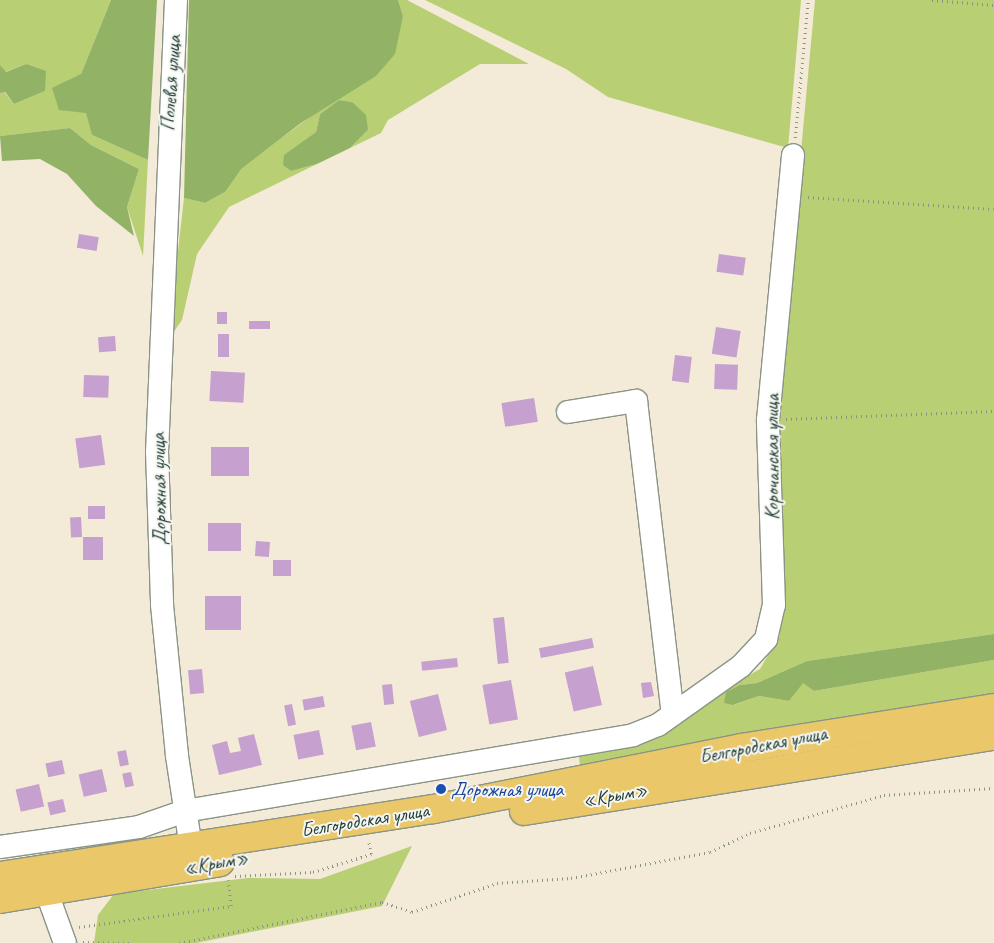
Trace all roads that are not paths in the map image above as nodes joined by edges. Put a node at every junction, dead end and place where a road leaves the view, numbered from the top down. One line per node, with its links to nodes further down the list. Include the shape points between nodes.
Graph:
1 (176, 0): 3 (street, Полевая улица)
2 (793, 156): 6 (street, Корочанская улица, via 768,420 774,605 766,639 741,666)
3 (166, 166): 8 (street, Дорожная улица, via 158,461 162,605)
4 (568, 412): 6 (street, via 636,401)
5 (994, 708): 10 (main road, Белгородская улица, via 875,725 434,809)
6 (673, 714): 8 (street, via 633,735)
7 (994, 736): 12 (main road, «Крым»)
8 (184, 811): 9 (street, via 139,827); 10 (street, Дорожная улица)
9 (0, 847)
10 (191, 848): 11 (main road, Белгородская улица)
11 (0, 876)
12 (47, 893): 13 (main road, «Крым»); 14 (street)
13 (0, 899)
14 (62, 936)

